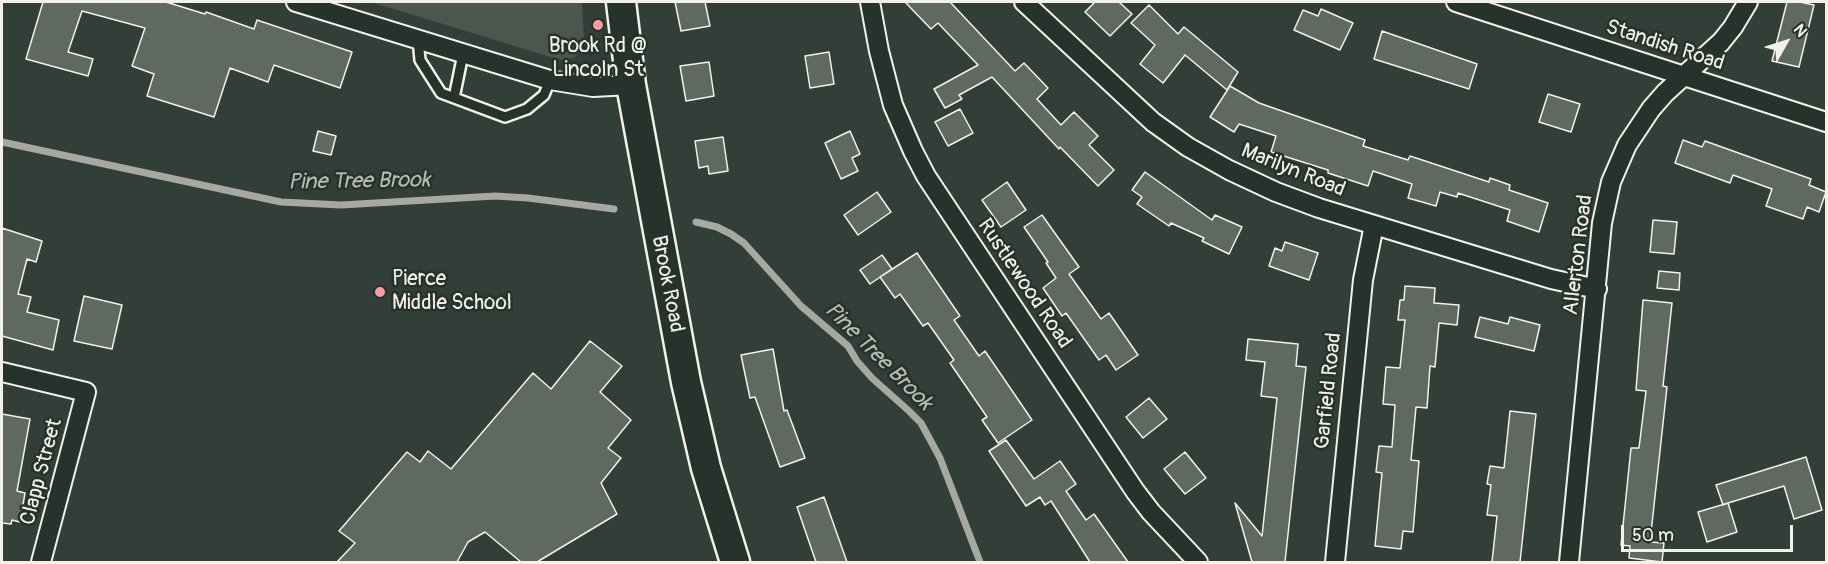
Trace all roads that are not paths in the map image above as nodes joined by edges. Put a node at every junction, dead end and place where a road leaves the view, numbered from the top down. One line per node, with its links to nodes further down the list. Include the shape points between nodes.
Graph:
1 (296, 2): 7 (street)
2 (621, 2): 11 (main road, Brook Road)
3 (870, 2): 19 (street, Rustlewood Road, via 893,105 926,176 1135,492)
4 (1024, 2): 14 (street, Marilyn Road, via 1137,108 1188,147 1275,192)
5 (1456, 2): 9 (street, Standish Road)
6 (1748, 2): 9 (street, Allerton Road, via 1721,42)
7 (418, 39): 8 (street); 12 (lane, via 420,60 441,93)
8 (463, 54): 10 (street); 12 (lane)
9 (1683, 76): 13 (street, Standish Road); 15 (street, Allerton Road, via 1651,109 1617,164 1602,223)
10 (550, 80): 11 (street, via 593,87); 12 (lane, via 544,95 527,109 505,117)
11 (631, 85): 18 (main road, Brook Road, via 692,413)
12 (454, 98)
13 (1827, 122)
14 (1374, 225): 15 (street, Marilyn Road, via 1551,279); 20 (street, Garfield Road, via 1363,280)
15 (1597, 289): 21 (street, Allerton Road)
16 (2, 372): 17 (street, Clapp Street, via 86,392)
17 (41, 562)
18 (735, 562)
19 (1198, 562)
20 (1335, 562)
21 (1569, 562)

